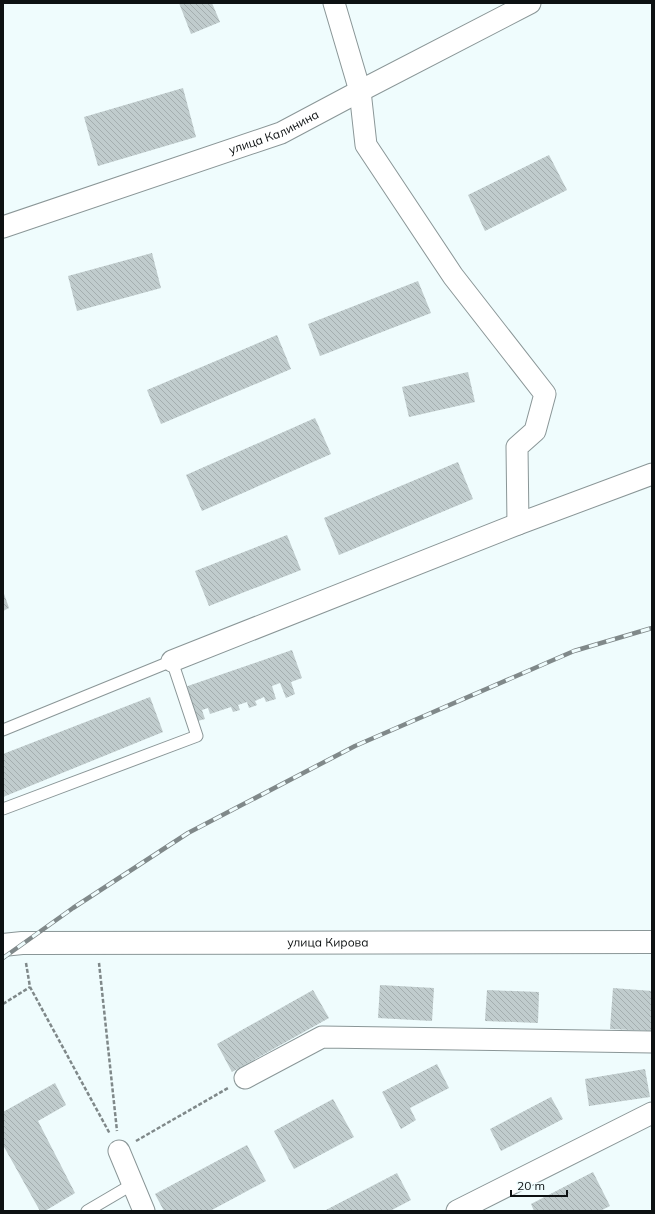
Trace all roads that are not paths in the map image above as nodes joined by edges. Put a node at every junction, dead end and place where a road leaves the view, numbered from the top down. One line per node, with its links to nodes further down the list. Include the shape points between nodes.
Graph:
1 (334, 3): 3 (street)
2 (530, 3): 3 (street, улица Калинина)
3 (360, 91): 4 (street, улица Калинина, via 281,133); 6 (street, via 366,145 453,276 545,394 535,432 517,448)
4 (3, 227)
5 (652, 474): 6 (street)
6 (518, 524): 7 (street)
7 (172, 661): 8 (lane); 9 (lane, via 197,736)
8 (3, 730)
9 (3, 809)
10 (652, 942): 11 (main road, улица Кирова)
11 (12, 944)
12 (652, 1042): 13 (street, via 322,1037)
13 (245, 1078)
14 (652, 1113): 19 (street)
15 (119, 1151): 16 (street)
16 (133, 1184): 17 (lane); 18 (street)
17 (87, 1211)
18 (144, 1211)
19 (457, 1211)

